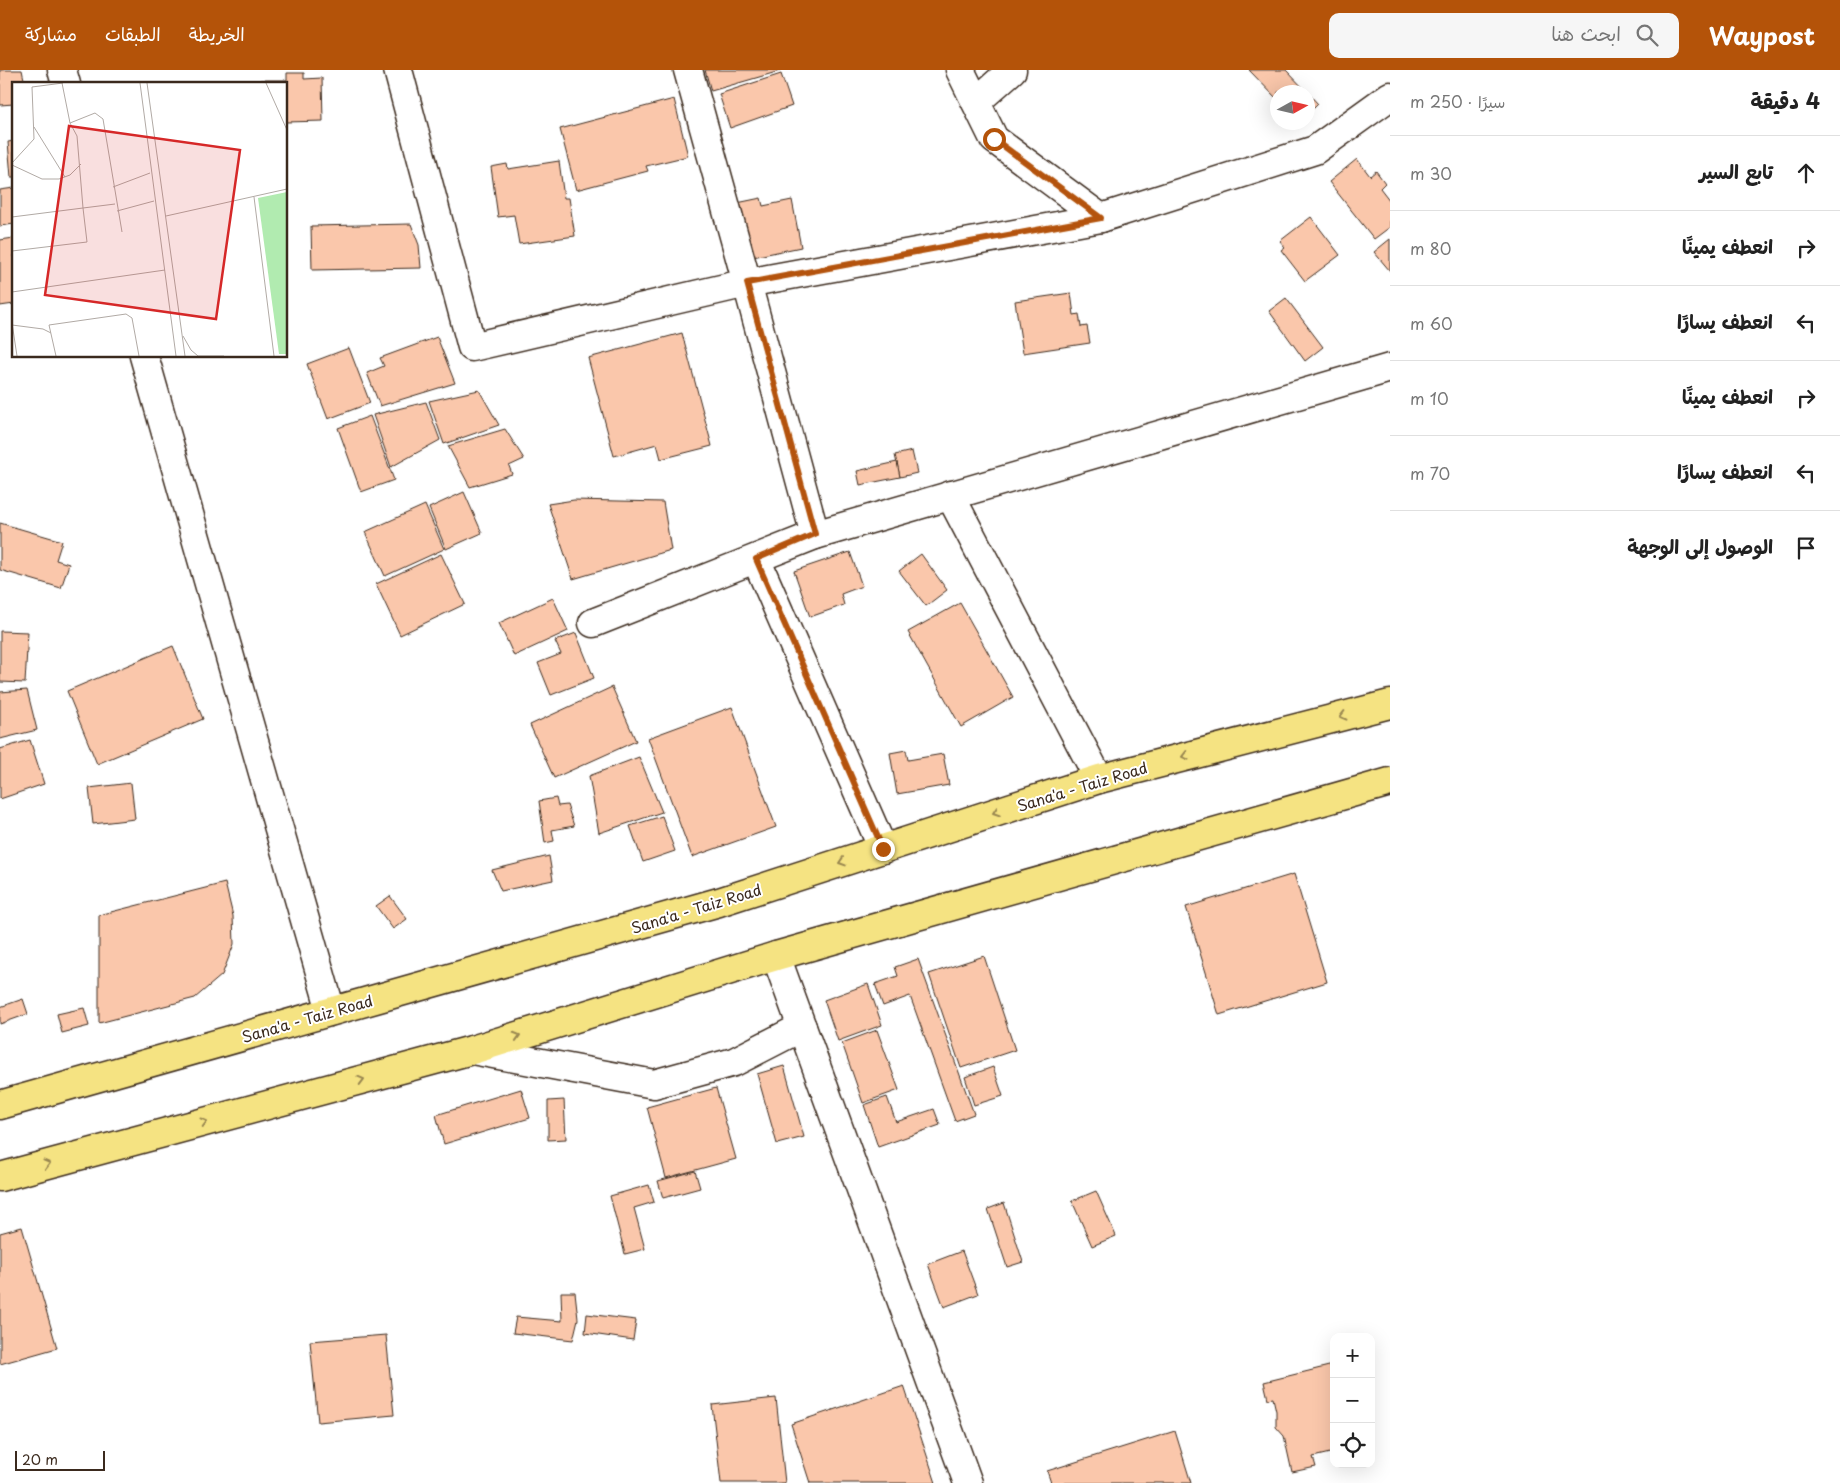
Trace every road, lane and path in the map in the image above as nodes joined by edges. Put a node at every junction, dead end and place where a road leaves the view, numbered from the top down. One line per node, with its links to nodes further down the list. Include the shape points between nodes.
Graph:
1 (398, 70): 8 (street, via 472,347)
2 (688, 70): 8 (street)
3 (960, 70): 6 (street)
4 (1012, 70): 6 (street)
5 (1390, 96): 7 (street, via 1315,150)
6 (976, 102): 7 (street, via 994,139)
7 (1101, 218): 8 (street)
8 (747, 283): 12 (street)
9 (145, 358): 20 (street)
10 (1390, 368): 11 (street)
11 (950, 496): 12 (street); 16 (street)
12 (815, 534): 13 (street)
13 (756, 559): 14 (street); 18 (street)
14 (593, 623)
15 (1390, 704): 16 (highway, Sana'a - Taiz Road, one-way to 16)
16 (1099, 779): 18 (highway, Sana'a - Taiz Road, one-way to 18)
17 (1390, 782): 19 (highway)
18 (883, 849): 20 (highway, Sana'a - Taiz Road, one-way to 20, via 719,902)
19 (776, 956): 21 (street); 22 (highway, one-way to 19)
20 (331, 1011): 23 (highway, Sana'a - Taiz Road)
21 (802, 1027): 22 (street, via 734,1062 654,1084); 25 (street)
22 (472, 1050): 24 (highway, one-way to 22)
23 (0, 1105)
24 (0, 1177)
25 (968, 1483)

